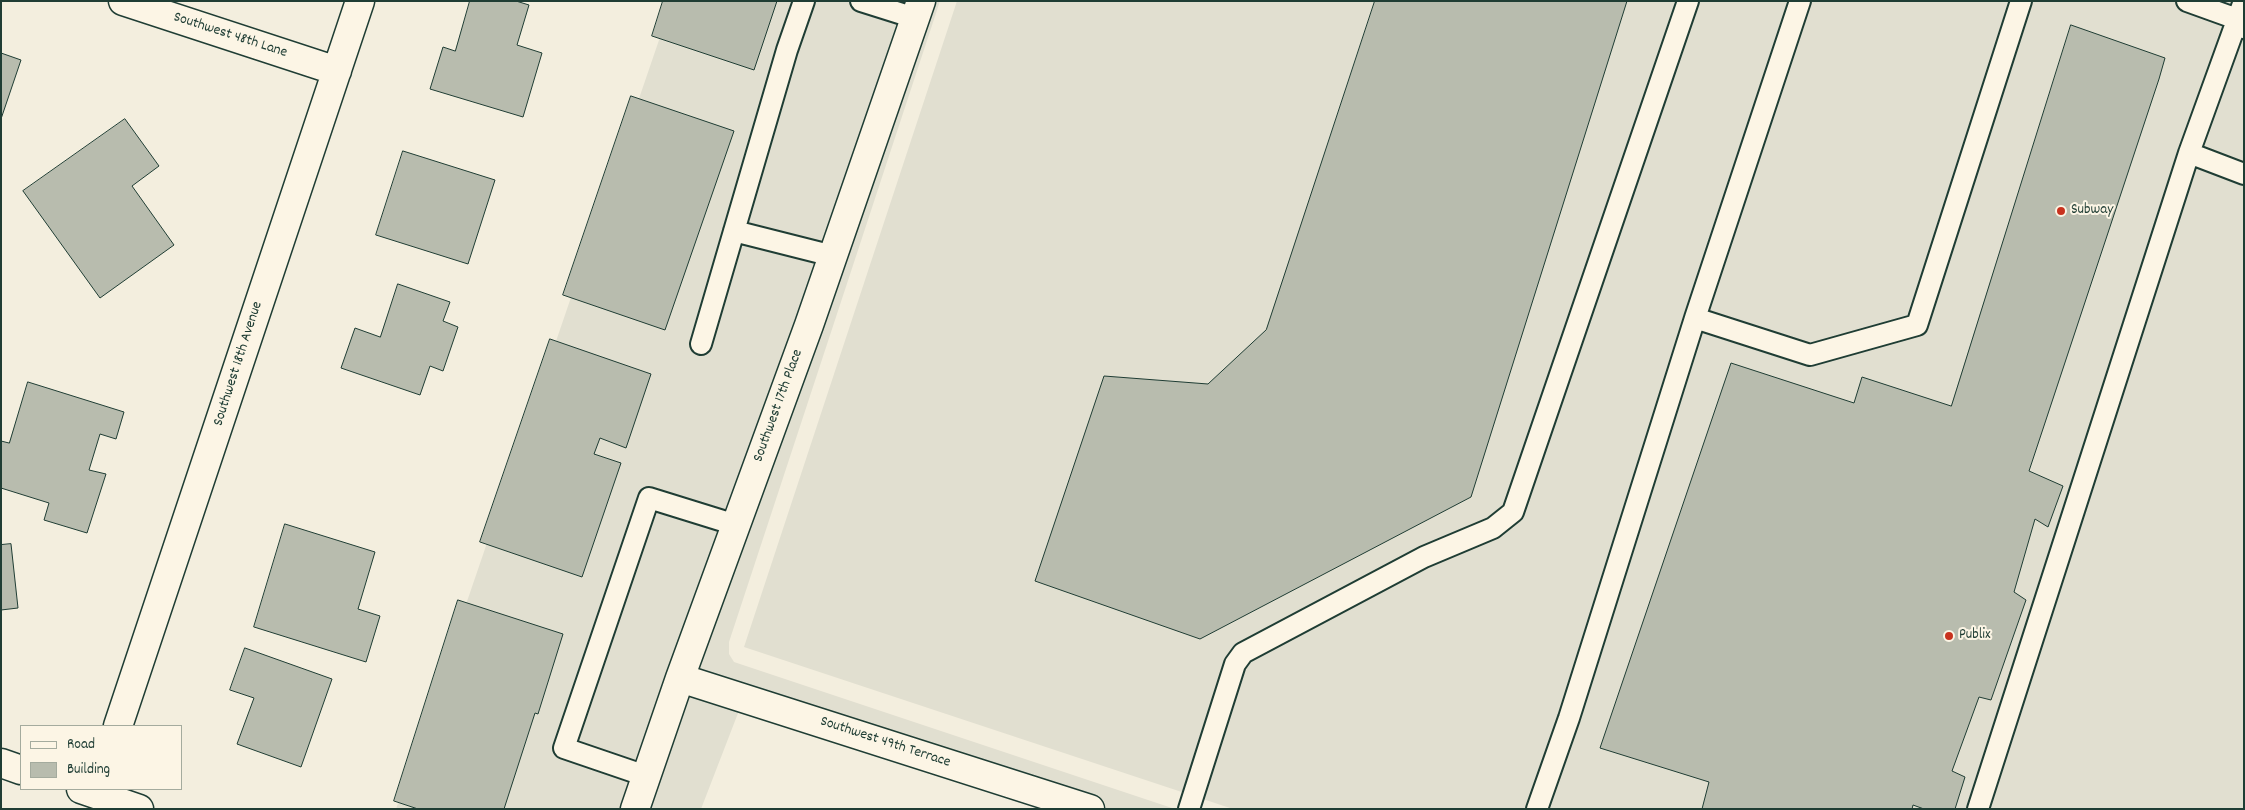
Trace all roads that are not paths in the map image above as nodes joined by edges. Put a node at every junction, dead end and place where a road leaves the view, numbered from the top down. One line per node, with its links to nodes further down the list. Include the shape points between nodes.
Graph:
1 (123, 1): 11 (street, Southwest 48th Lane)
2 (360, 1): 11 (street, Southwest 18th Avenue)
3 (804, 1): 14 (lane)
4 (861, 1): 9 (lane)
5 (1688, 1): 28 (lane, via 1513,512 1493,528 1424,557 1243,653 1235,664)
6 (1800, 1): 16 (lane)
7 (2021, 1): 16 (lane, via 1917,325 1810,355)
8 (2188, 1): 10 (lane)
9 (918, 10): 15 (street, Southwest 17th Place)
10 (2242, 16): 12 (lane)
11 (337, 70): 20 (street, Southwest 18th Avenue)
12 (2189, 153): 13 (lane); 30 (lane)
13 (2244, 174)
14 (734, 231): 15 (lane); 17 (lane)
15 (832, 256): 18 (street, Southwest 17th Place)
16 (1695, 318): 29 (lane, via 1569,718)
17 (701, 344)
18 (736, 525): 19 (street, Southwest 17th Place); 23 (lane, via 649,498 564,748)
19 (680, 678): 23 (street, Southwest 17th Place); 27 (street, Southwest 49th Terrace)
20 (118, 725)
21 (1, 763): 22 (street)
22 (20, 770)
23 (646, 776): 26 (street, Southwest 17th Place)
24 (92, 790): 25 (street)
25 (139, 809)
26 (635, 809)
27 (1090, 809)
28 (1189, 809)
29 (1537, 809)
30 (1978, 809)

